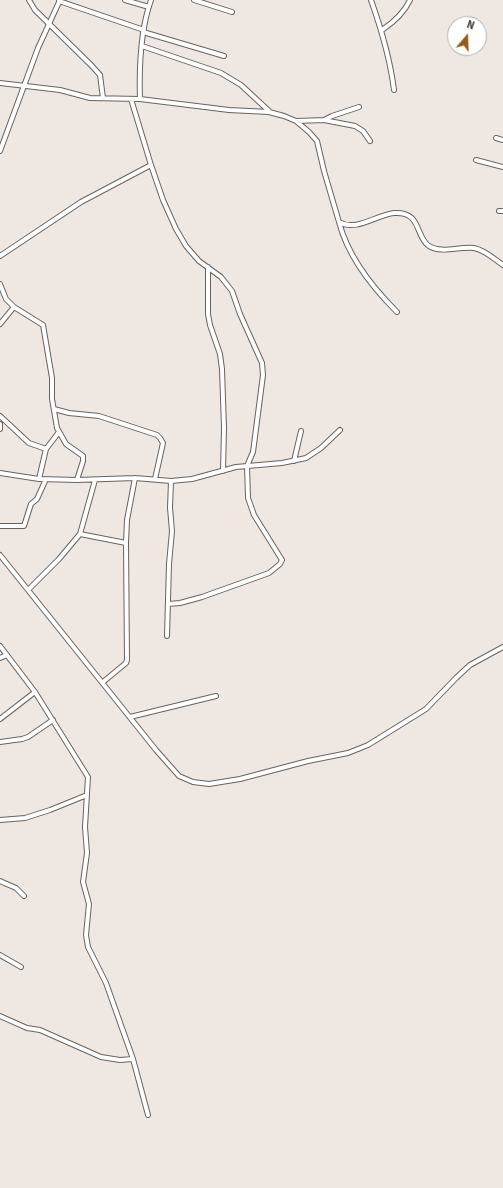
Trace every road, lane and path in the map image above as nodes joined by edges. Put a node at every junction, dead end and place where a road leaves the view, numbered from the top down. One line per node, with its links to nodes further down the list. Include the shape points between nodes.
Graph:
1 (29, 0): 10 (street)
2 (59, 0): 10 (street); 12 (street)
3 (125, 0): 8 (street)
4 (151, 0): 8 (street)
5 (194, 0): 9 (street)
6 (371, 0): 11 (street)
7 (410, 0): 11 (street, via 395,21)
8 (149, 7): 12 (street)
9 (232, 12)
10 (49, 24): 16 (street); 18 (street, via 100,75)
11 (382, 30): 17 (street)
12 (144, 31): 13 (street); 14 (street)
13 (142, 46): 20 (street); 22 (street, via 221,73 241,85)
14 (224, 56)
15 (0, 84): 16 (street)
16 (25, 87): 18 (street); 28 (street)
17 (394, 90)
18 (103, 98): 19 (street)
19 (131, 99): 20 (street); 30 (street)
20 (140, 99): 22 (street, via 229,110)
21 (359, 107): 23 (street)
22 (269, 112): 24 (street)
23 (324, 120): 24 (street); 27 (street, via 355,126 363,130)
24 (296, 122): 32 (street, via 317,141)
25 (496, 138): 26 (street)
26 (503, 140)
27 (370, 142)
28 (0, 151)
29 (476, 160): 31 (street)
30 (151, 165): 33 (street, via 81,202); 35 (street, via 176,229 186,246)
31 (503, 167)
32 (339, 222): 34 (street, via 351,226 380,216 404,214 416,224 425,243 430,247 450,250 475,248); 38 (street, via 348,249 379,294)
33 (0, 256)
34 (503, 265)
35 (208, 267): 49 (street, via 221,277 232,291 262,363 263,374 253,452); 50 (street, via 208,314 222,369)
36 (0, 284): 37 (street, via 6,299)
37 (14, 307): 39 (street); 40 (street, via 45,328)
38 (397, 312)
39 (0, 324)
40 (54, 409): 46 (street); 57 (street, via 99,416 157,435 163,443)
41 (0, 416): 47 (street, via 29,443)
42 (0, 424): 43 (street)
43 (0, 429)
44 (340, 430): 48 (street, via 310,456)
45 (301, 431): 48 (street)
46 (59, 432): 47 (street); 55 (street, via 66,444 83,456)
47 (46, 449): 53 (street)
48 (294, 461): 49 (street)
49 (247, 466): 50 (street); 64 (street, via 248,498 254,515 282,560 280,564 268,573 202,598)
50 (223, 471): 58 (street, via 192,479)
51 (0, 473): 53 (street)
52 (135, 478): 56 (street); 57 (street); 61 (street, via 127,520)
53 (39, 479): 54 (street)
54 (46, 479): 55 (street); 59 (street, via 37,499 31,504 24,526)
55 (77, 480): 56 (street)
56 (96, 480): 60 (street)
57 (155, 480): 58 (street)
58 (171, 481): 64 (street, via 172,531)
59 (0, 526)
60 (80, 534): 61 (street); 63 (street, via 60,559)
61 (126, 543): 70 (street, via 127,660)
62 (0, 555): 63 (street)
63 (28, 590): 70 (street)
64 (168, 604): 65 (street)
65 (167, 636)
66 (0, 646): 68 (street)
67 (503, 647): 73 (street, via 470,665 426,709 368,745 348,753 240,779 209,784 193,782 179,776)
68 (7, 655): 69 (street); 71 (street)
69 (0, 658)
70 (102, 682): 73 (street)
71 (35, 692): 74 (street); 75 (street)
72 (216, 696): 73 (street)
73 (130, 717)
74 (0, 719)
75 (53, 720): 76 (street, via 28,737); 77 (street, via 87,775)
76 (0, 742)
77 (87, 795): 78 (street, via 25,818); 84 (street, via 83,882 89,904 86,935 88,948 106,982)
78 (0, 820)
79 (0, 881): 80 (street, via 16,888)
80 (24, 896)
81 (0, 955): 82 (street)
82 (21, 967)
83 (0, 1016): 84 (street, via 28,1028 40,1030 101,1057)
84 (133, 1059): 85 (street)
85 (148, 1115)

